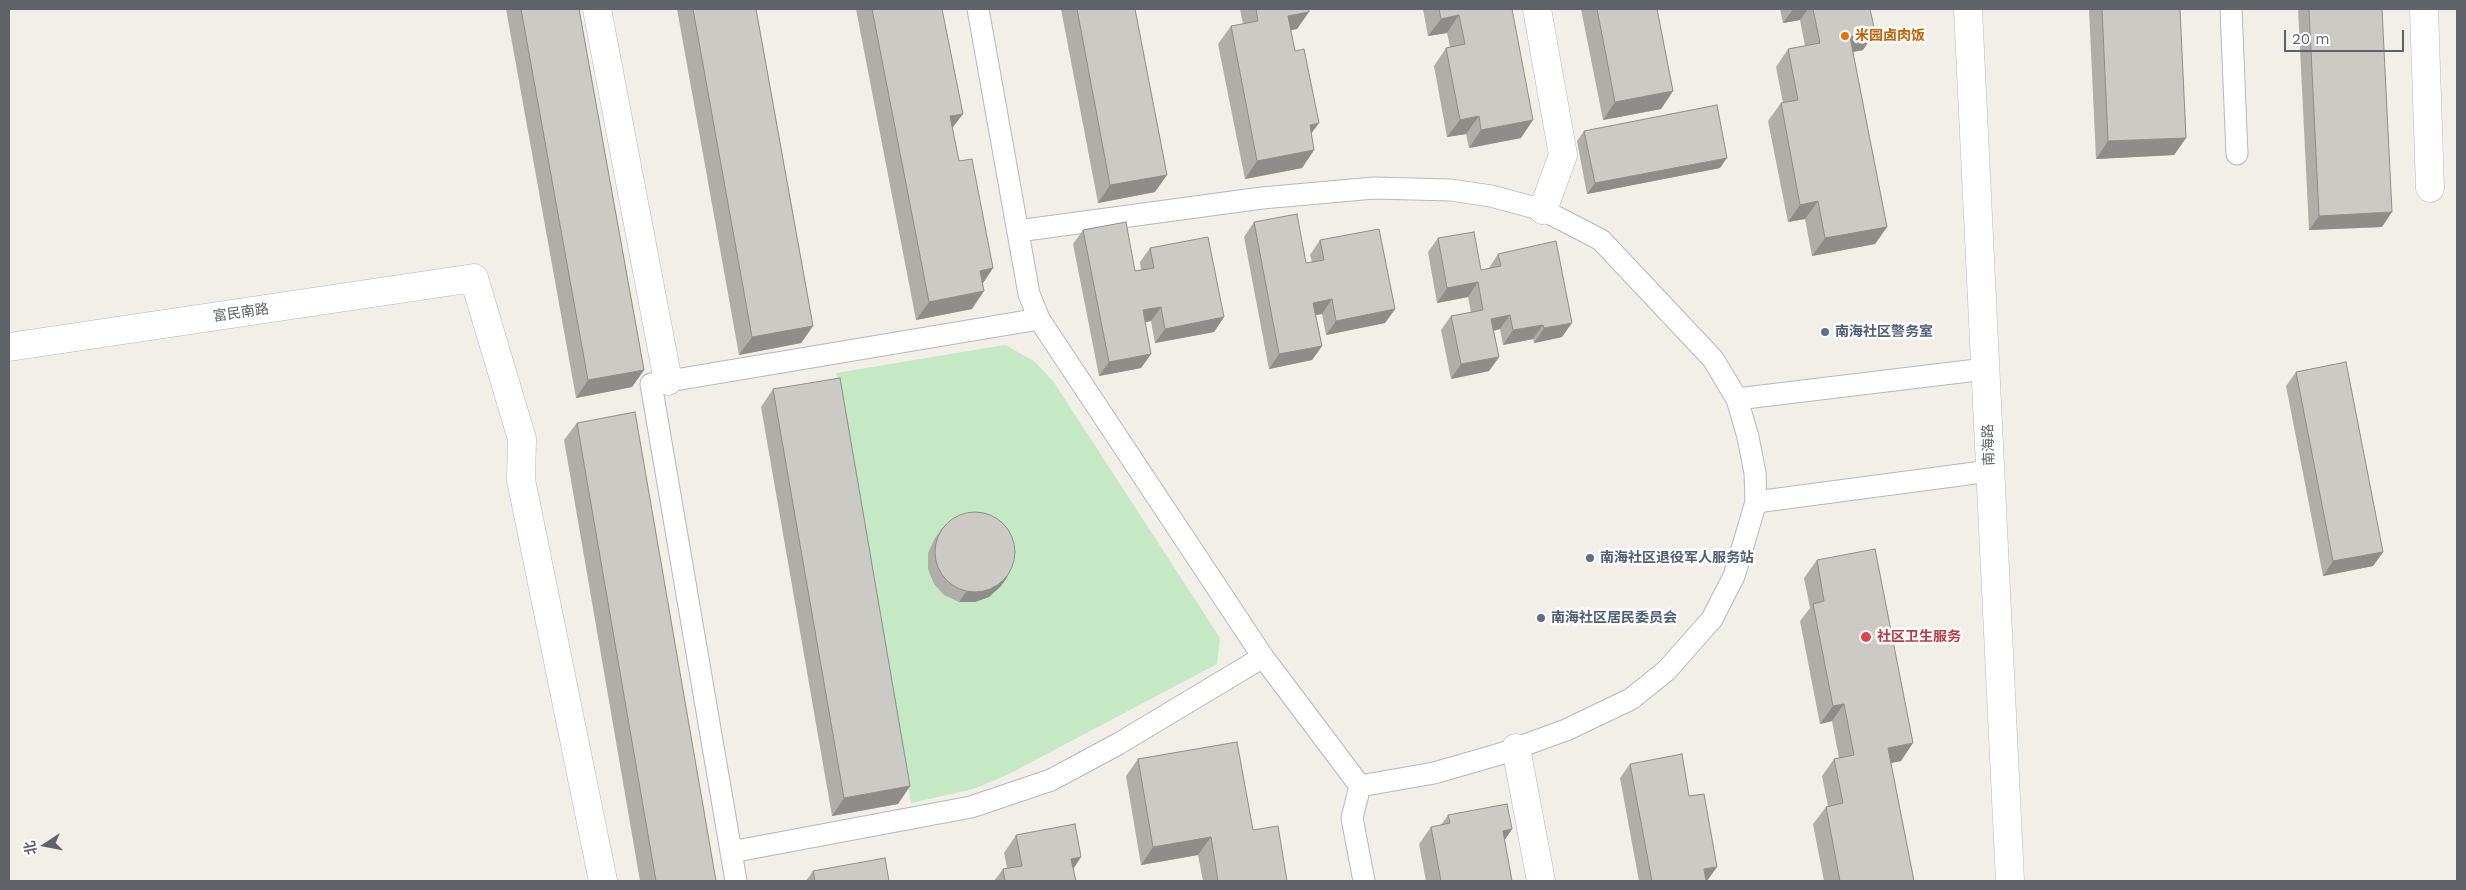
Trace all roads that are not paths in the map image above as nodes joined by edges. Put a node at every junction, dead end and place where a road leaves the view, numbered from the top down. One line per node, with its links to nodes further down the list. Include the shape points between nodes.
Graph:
1 (597, 9): 14 (street)
2 (978, 9): 10 (lane)
3 (1537, 9): 9 (street, via 1563,155)
4 (1968, 9): 13 (street, 南海路)
5 (2231, 9): 7 (lane)
6 (2424, 9): 8 (street)
7 (2237, 154)
8 (2430, 188)
9 (1543, 210): 10 (lane, via 1491,196 1451,190 1374,188 1262,198); 15 (lane, via 1601,240 1713,359)
10 (1018, 231): 11 (lane, via 1029,294)
11 (1039, 319): 14 (lane); 18 (lane)
12 (9, 347): 22 (street, 富民南路, via 474,278 522,438 521,480)
13 (1985, 368): 15 (lane); 16 (street, 南海路)
14 (668, 381): 21 (lane, via 651,384)
15 (1737, 399): 17 (lane, via 1755,473)
16 (1990, 471): 17 (lane); 26 (street, 南海路)
17 (1756, 502): 19 (lane, via 1734,576 1712,620 1666,670 1631,699 1566,730)
18 (1263, 657): 20 (lane); 21 (lane, via 1118,744 1050,780 971,807)
19 (1516, 748): 20 (lane, via 1434,773); 25 (street)
20 (1360, 786): 24 (lane, via 1352,818)
21 (731, 852): 23 (lane)
22 (603, 881)
23 (736, 881)
24 (1364, 881)
25 (1541, 881)
26 (2010, 881)

